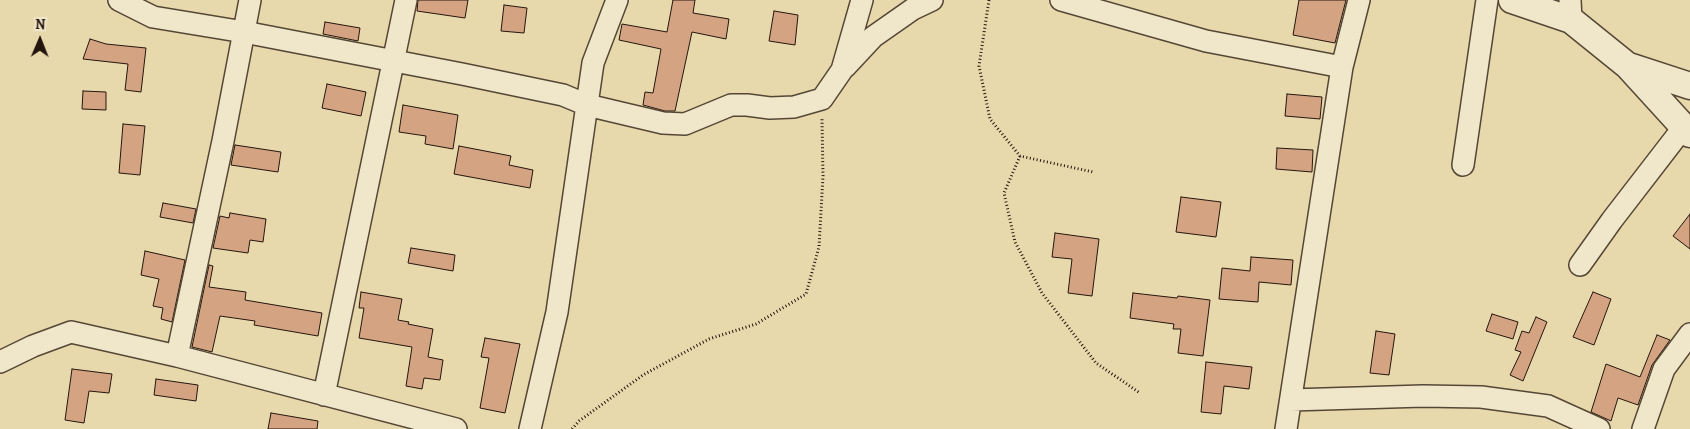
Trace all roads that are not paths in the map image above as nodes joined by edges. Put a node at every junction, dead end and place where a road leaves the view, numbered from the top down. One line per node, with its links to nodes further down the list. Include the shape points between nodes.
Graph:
1 (119, 0): 12 (street, via 153,17)
2 (250, 0): 12 (street)
3 (406, 0): 13 (street)
4 (618, 0): 18 (street, via 593,64)
5 (862, 0): 16 (street)
6 (932, 0): 16 (street, via 873,37)
7 (1061, 0): 15 (street, via 1206,41)
8 (1359, 0): 15 (street)
9 (1488, 0): 20 (street)
10 (1512, 0): 11 (street)
11 (1570, 10): 14 (street)
12 (244, 32): 13 (street); 23 (street)
13 (394, 61): 18 (street, via 563,94); 25 (street)
14 (1628, 66): 17 (street); 19 (street)
15 (1342, 67): 26 (street)
16 (842, 70): 18 (street, via 822,99 794,107 731,105 685,124 663,123)
17 (1690, 86)
18 (587, 105): 28 (street, via 557,312)
19 (1687, 131): 21 (street, via 1612,220)
20 (1463, 165)
21 (1580, 265)
22 (1690, 334): 31 (street, via 1664,369)
23 (177, 356): 24 (street, via 71,332); 25 (street)
24 (0, 362)
25 (324, 395): 27 (street)
26 (1290, 400): 29 (street); 30 (street, via 1481,397 1548,406)
27 (456, 429)
28 (530, 429)
29 (1286, 429)
30 (1599, 429)
31 (1643, 429)

